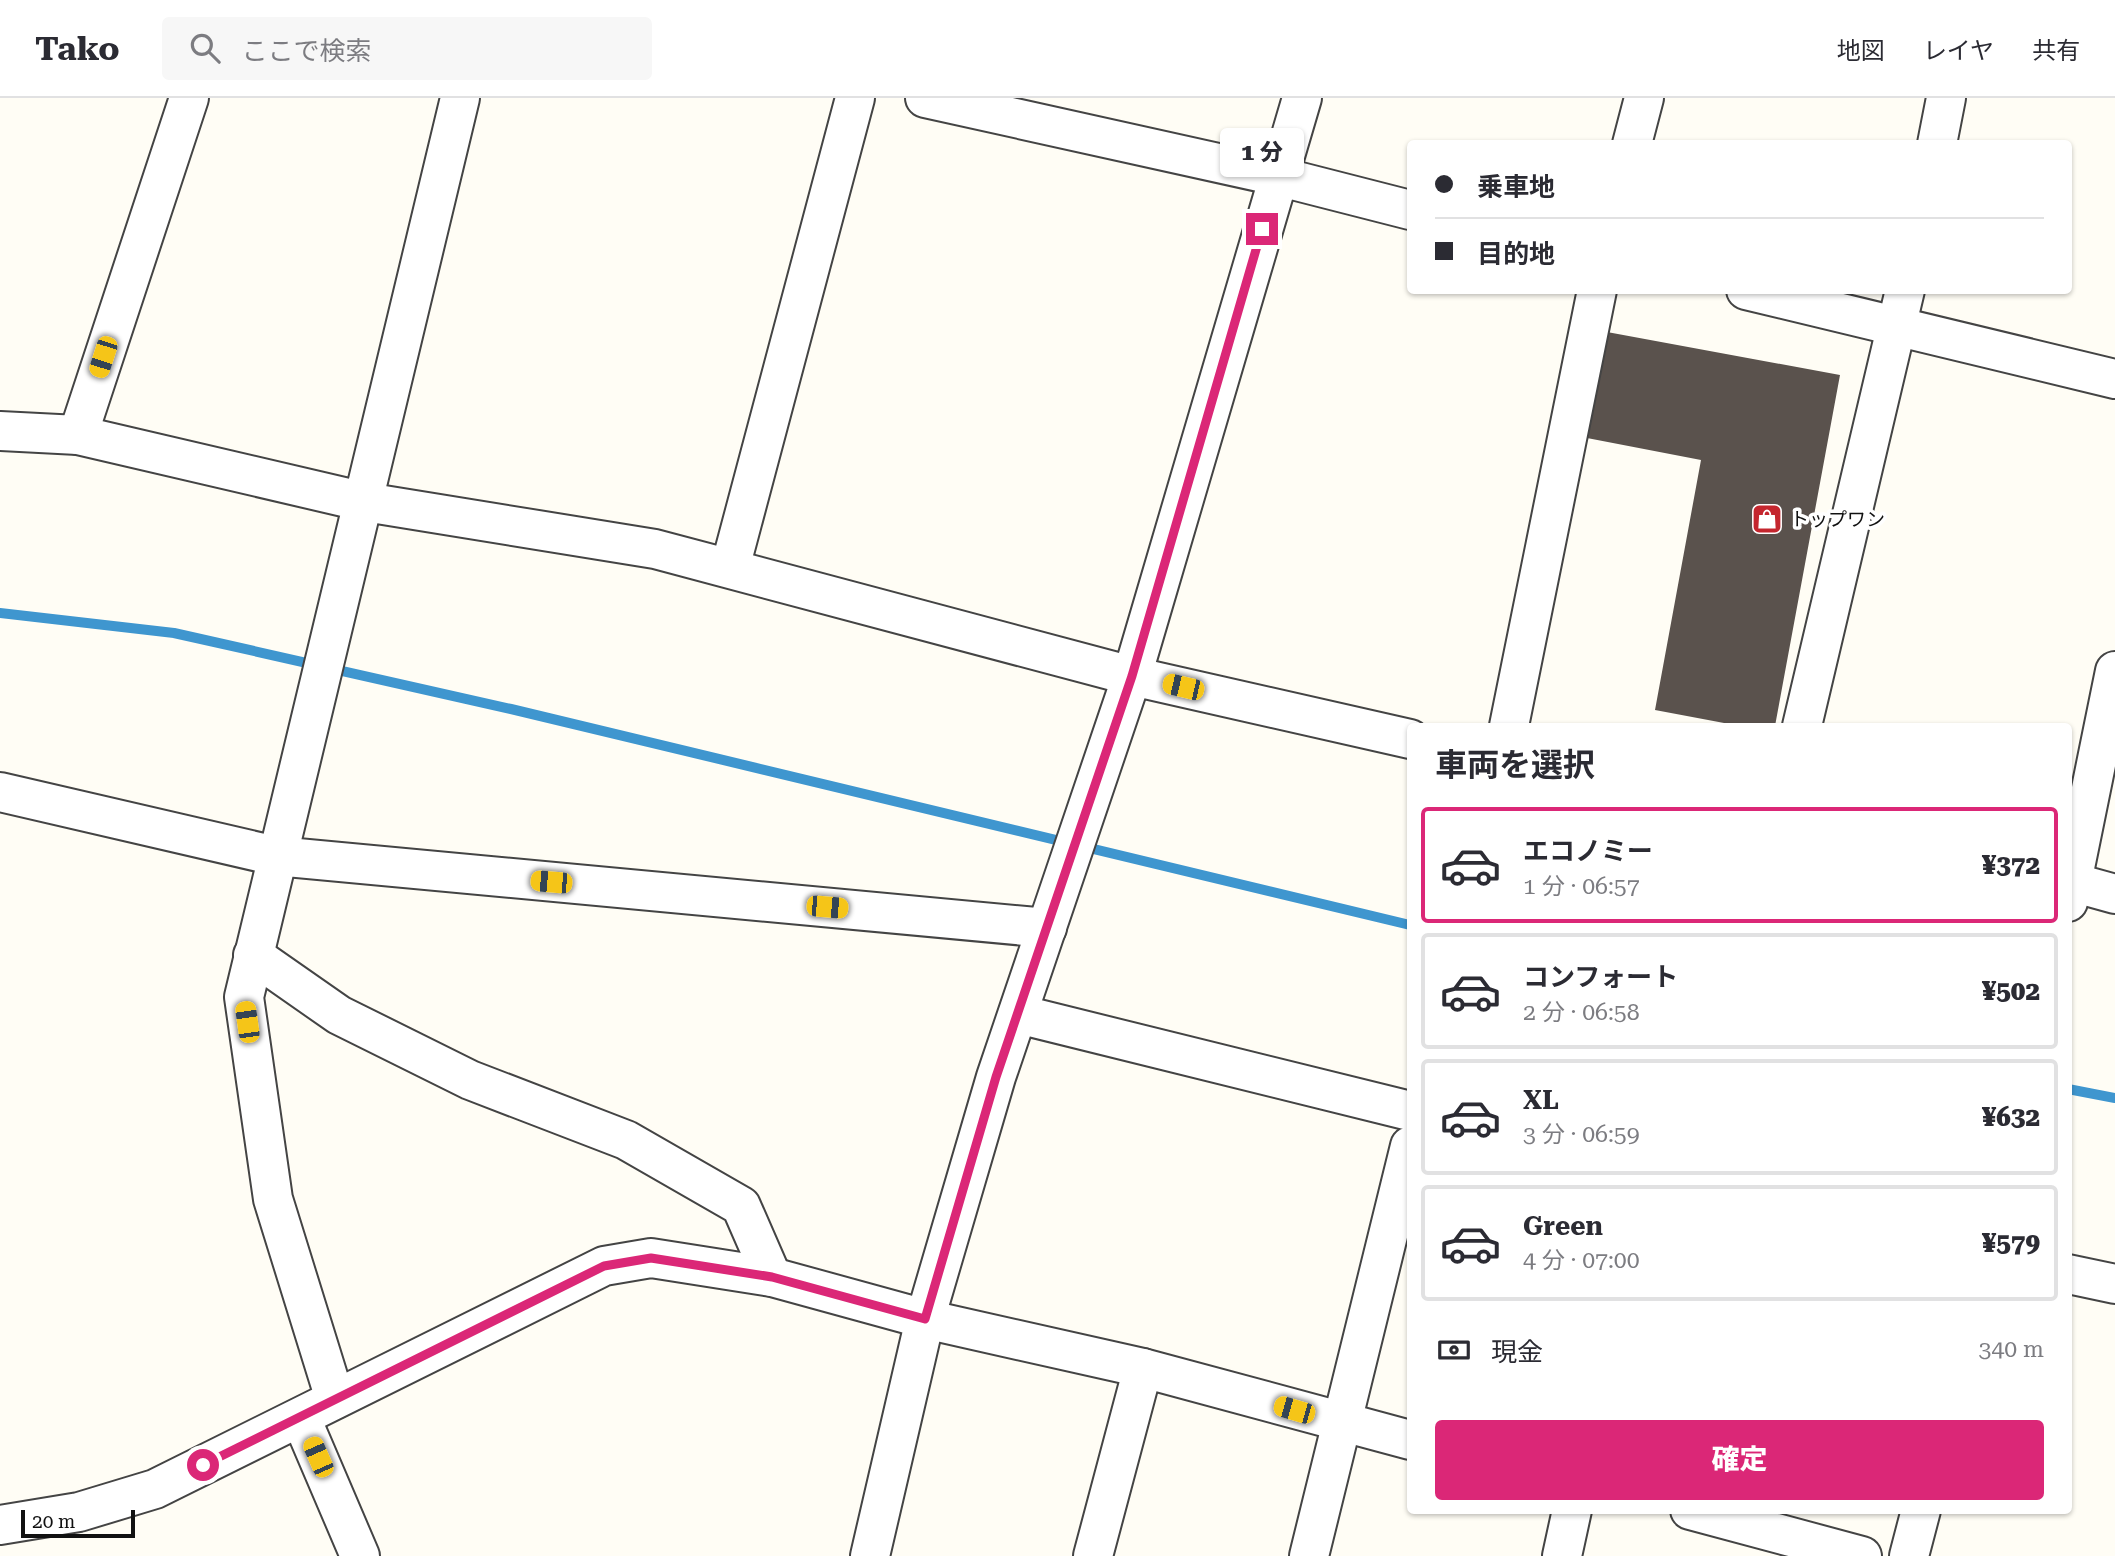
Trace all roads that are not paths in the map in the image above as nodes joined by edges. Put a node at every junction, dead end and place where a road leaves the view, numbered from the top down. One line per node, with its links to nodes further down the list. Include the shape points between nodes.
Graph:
1 (189, 98): 17 (street)
2 (460, 98): 18 (street)
3 (855, 98): 19 (street)
4 (925, 98): 10 (street)
5 (1302, 98): 10 (street)
6 (1644, 98): 8 (street)
7 (1946, 98): 9 (street)
8 (1633, 140)
9 (1938, 140)
10 (1277, 176): 11 (street); 21 (street)
11 (1407, 209)
12 (1596, 294): 22 (street)
13 (1781, 294): 14 (street)
14 (1902, 308): 15 (street); 23 (street)
15 (2115, 379)
16 (0, 431): 17 (street)
17 (78, 435): 18 (street)
18 (365, 502): 19 (street, via 654,550); 26 (street)
19 (730, 568): 21 (street)
20 (2115, 671): 27 (street)
21 (1132, 676): 24 (street); 30 (street)
22 (1510, 723)
23 (1803, 723)
24 (1407, 738)
25 (0, 792): 26 (street)
26 (276, 856): 30 (street); 31 (street)
27 (2072, 878)
28 (2072, 888): 29 (street)
29 (2115, 894)
30 (1047, 928): 32 (street)
31 (253, 955): 36 (street, via 339,1015 470,1080 626,1140 741,1206); 40 (street, via 244,997 273,1199)
32 (1017, 1014): 33 (street); 38 (street)
33 (1407, 1110)
34 (1407, 1159): 42 (street)
35 (2072, 1275): 37 (street)
36 (772, 1277): 38 (street); 40 (street, via 651,1258 604,1266)
37 (2115, 1284)
38 (925, 1319): 39 (street); 49 (street)
39 (1143, 1368): 42 (street); 50 (street)
40 (335, 1399): 41 (street)
41 (301, 1418): 47 (street, via 155,1489 79,1512); 48 (street)
42 (1344, 1424): 43 (street); 51 (street)
43 (1407, 1439)
44 (1571, 1514): 52 (street)
45 (1705, 1514): 53 (street)
46 (1920, 1514): 54 (street)
47 (0, 1525)
48 (360, 1556)
49 (870, 1556)
50 (1093, 1556)
51 (1309, 1556)
52 (1562, 1556)
53 (1862, 1556)
54 (1909, 1556)

